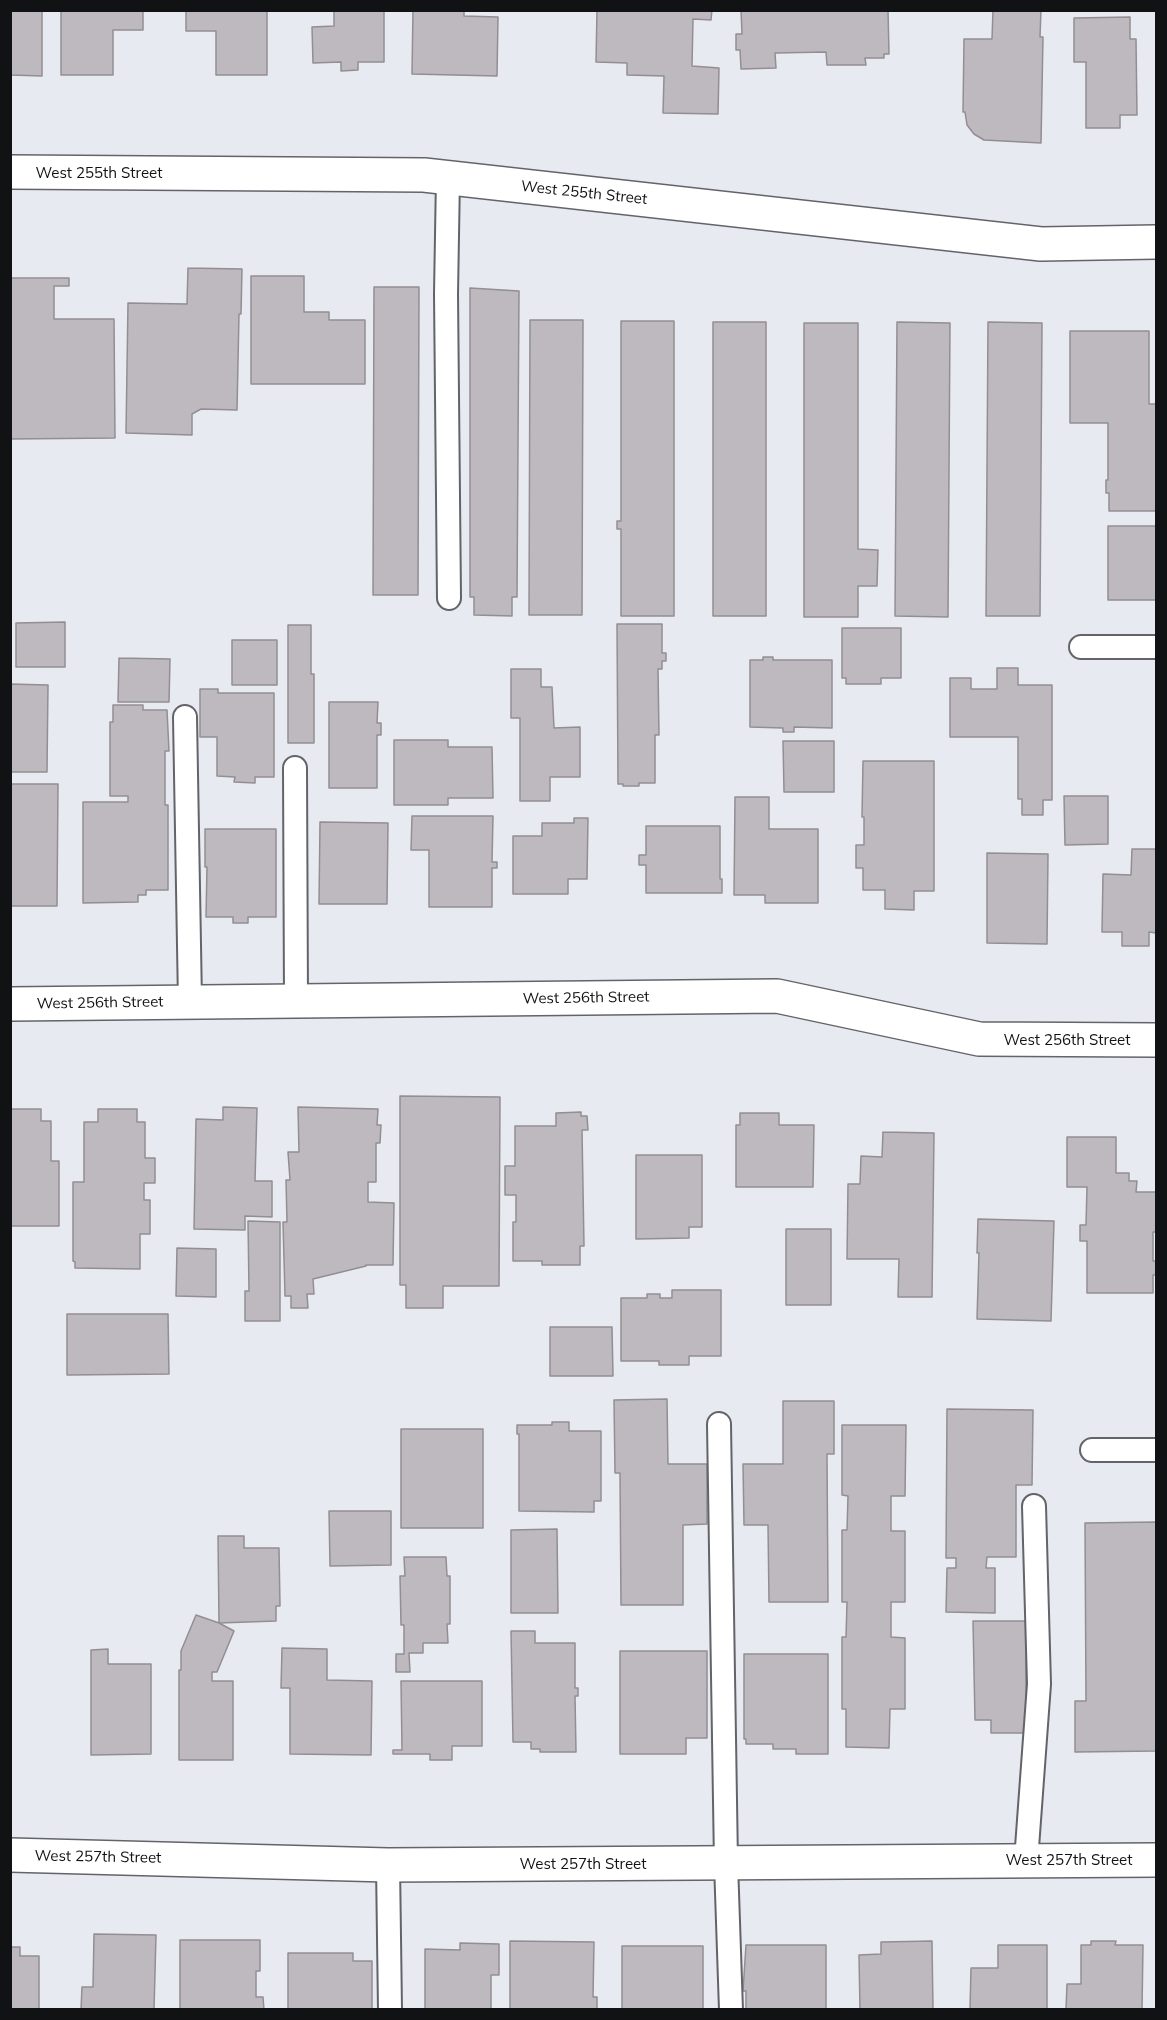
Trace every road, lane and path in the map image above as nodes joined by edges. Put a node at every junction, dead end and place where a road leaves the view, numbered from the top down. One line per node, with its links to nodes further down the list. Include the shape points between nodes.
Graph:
1 (10, 172): 2 (street, West 255th Street)
2 (447, 177): 3 (street, West 255th Street, via 1041,244); 4 (lane)
3 (1156, 242)
4 (449, 598)
5 (1082, 647): 6 (lane)
6 (1156, 647)
7 (185, 717): 10 (lane)
8 (295, 768): 9 (lane)
9 (296, 1001): 10 (street, West 256th Street); 12 (street, West 256th Street, via 777,996 979,1039)
10 (190, 1002): 11 (street, West 256th Street)
11 (10, 1004)
12 (1156, 1040)
13 (719, 1424): 20 (lane)
14 (1092, 1450): 15 (lane)
15 (1156, 1450)
16 (1034, 1506): 19 (lane, via 1039,1684)
17 (10, 1855): 21 (street, West 257th Street)
18 (1156, 1860): 19 (street, West 257th Street)
19 (1026, 1861): 20 (street, West 257th Street)
20 (726, 1863): 21 (street, West 257th Street); 23 (lane)
21 (388, 1865): 22 (lane)
22 (390, 2010)
23 (731, 2010)

